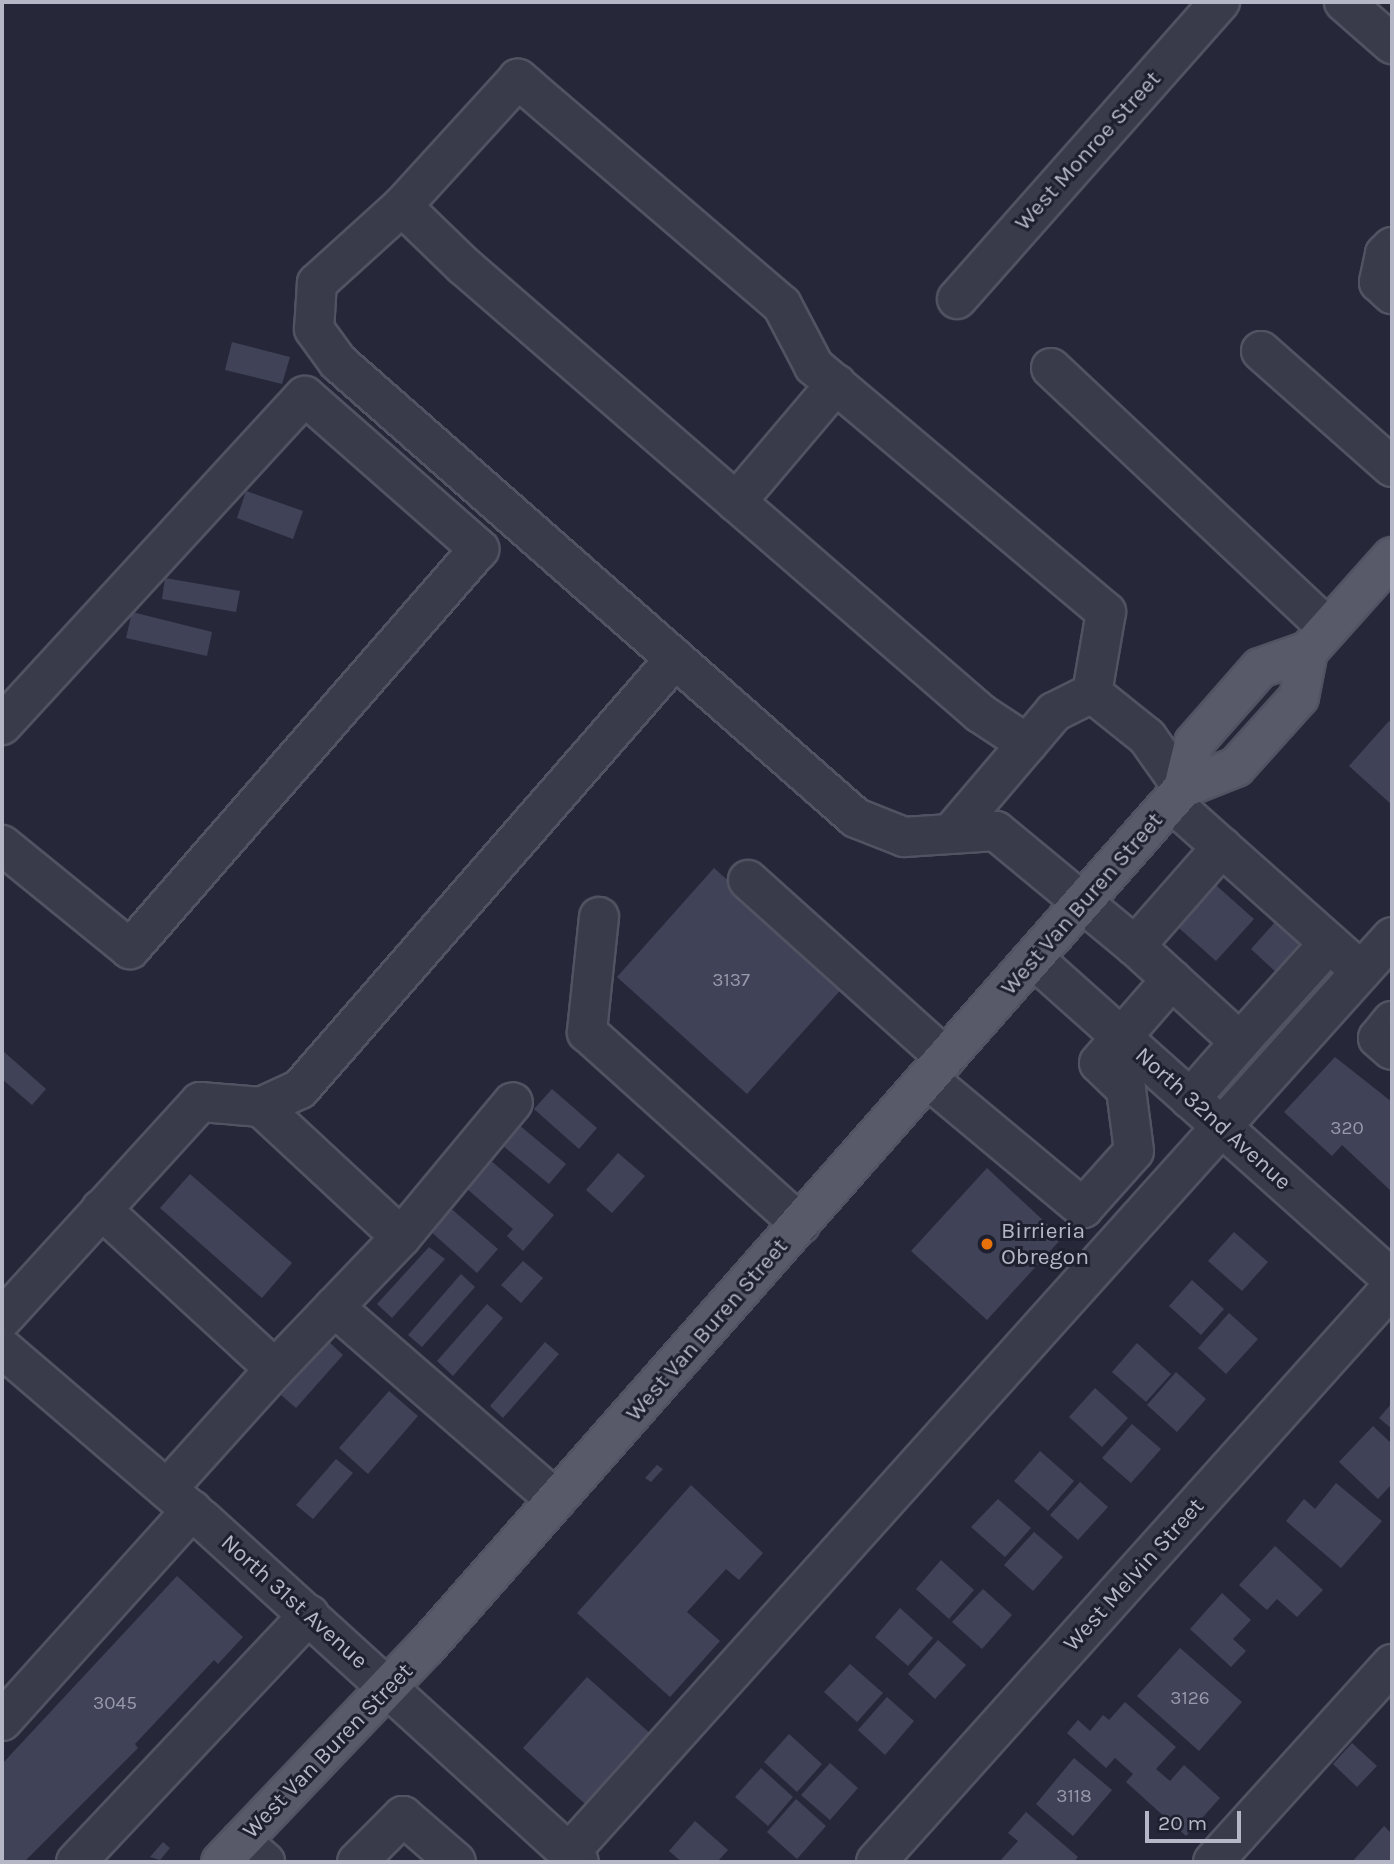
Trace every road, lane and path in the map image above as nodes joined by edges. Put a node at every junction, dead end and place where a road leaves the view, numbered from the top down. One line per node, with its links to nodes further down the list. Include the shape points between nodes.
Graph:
1 (1220, 2): 7 (street, West Monroe Street)
2 (1343, 2): 3 (street)
3 (1392, 44)
4 (402, 206): 10 (street, via 518,79 782,305 814,366); 12 (street, via 464,266); 15 (street, via 317,282 314,329 338,362)
5 (1392, 247): 6 (street, via 1385,254)
6 (1386, 288)
7 (957, 299)
8 (1261, 351): 11 (street)
9 (1051, 368): 14 (street)
10 (836, 384): 12 (street); 16 (street, via 1106,612)
11 (1392, 467)
12 (736, 502): 18 (street, via 980,713)
13 (1392, 557): 14 (main road, West Van Buren Street)
14 (1318, 640): 19 (main road, West Van Buren Street, via 1261,668 1194,743)
15 (676, 659): 20 (street, via 856,818 904,837); 39 (street, via 300,1090)
16 (1092, 693): 18 (street, via 1054,712); 19 (street, via 1147,737)
17 (2, 725): 21 (street, via 305,396 479,549 130,949)
18 (1027, 744): 20 (street)
19 (1177, 795): 22 (street); 24 (main road, West Van Buren Street)
20 (952, 832): 24 (street, via 996,831)
21 (2, 845)
22 (1222, 847): 27 (street); 28 (street)
23 (748, 880): 36 (street)
24 (1083, 903): 28 (street); 29 (main road, West Van Buren Street)
25 (599, 917): 42 (street, via 587,1032)
26 (1392, 937): 30 (street)
27 (1329, 943): 30 (street); 34 (street)
28 (1135, 946): 31 (street)
29 (1034, 960): 33 (street, North 32nd Avenue); 36 (main road, West Van Buren Street)
30 (1361, 972): 40 (street)
31 (1172, 979): 33 (street); 34 (street)
32 (1392, 1021): 35 (street, via 1378,1038)
33 (1121, 1038): 36 (street, via 1099,1063 1126,1088 1134,1151 1083,1208); 37 (street, North 32nd Avenue)
34 (1240, 1042): 37 (street)
35 (1392, 1050)
36 (937, 1068): 42 (main road, West Van Buren Street)
37 (1190, 1099): 40 (street, North 32nd Avenue)
38 (513, 1102): 43 (street)
39 (261, 1107): 41 (street, via 200,1102); 43 (street)
40 (1220, 1126): 44 (street, North 32nd Avenue); 57 (street)
41 (101, 1209): 47 (street); 49 (street)
42 (800, 1224): 51 (main road, West Van Buren Street)
43 (401, 1237): 46 (street)
44 (1392, 1279)
45 (1392, 1287): 61 (street, West Melvin Street)
46 (334, 1307): 49 (street); 51 (street)
47 (2, 1319)
48 (2, 1349): 50 (street, North 31st Avenue)
49 (275, 1369): 50 (street)
50 (179, 1499): 52 (street, North 31st Avenue); 55 (street)
51 (556, 1500): 54 (main road, West Van Buren Street)
52 (309, 1615): 54 (street, North 31st Avenue); 58 (street)
53 (1392, 1664): 62 (street)
54 (388, 1688): 56 (main road, West Van Buren Street); 57 (street, North 31st Avenue)
55 (2, 1721)
56 (242, 1855)
57 (574, 1858)
58 (76, 1862)
59 (357, 1862): 60 (street, via 404,1815)
60 (456, 1862)
61 (876, 1862)
62 (1213, 1862)

